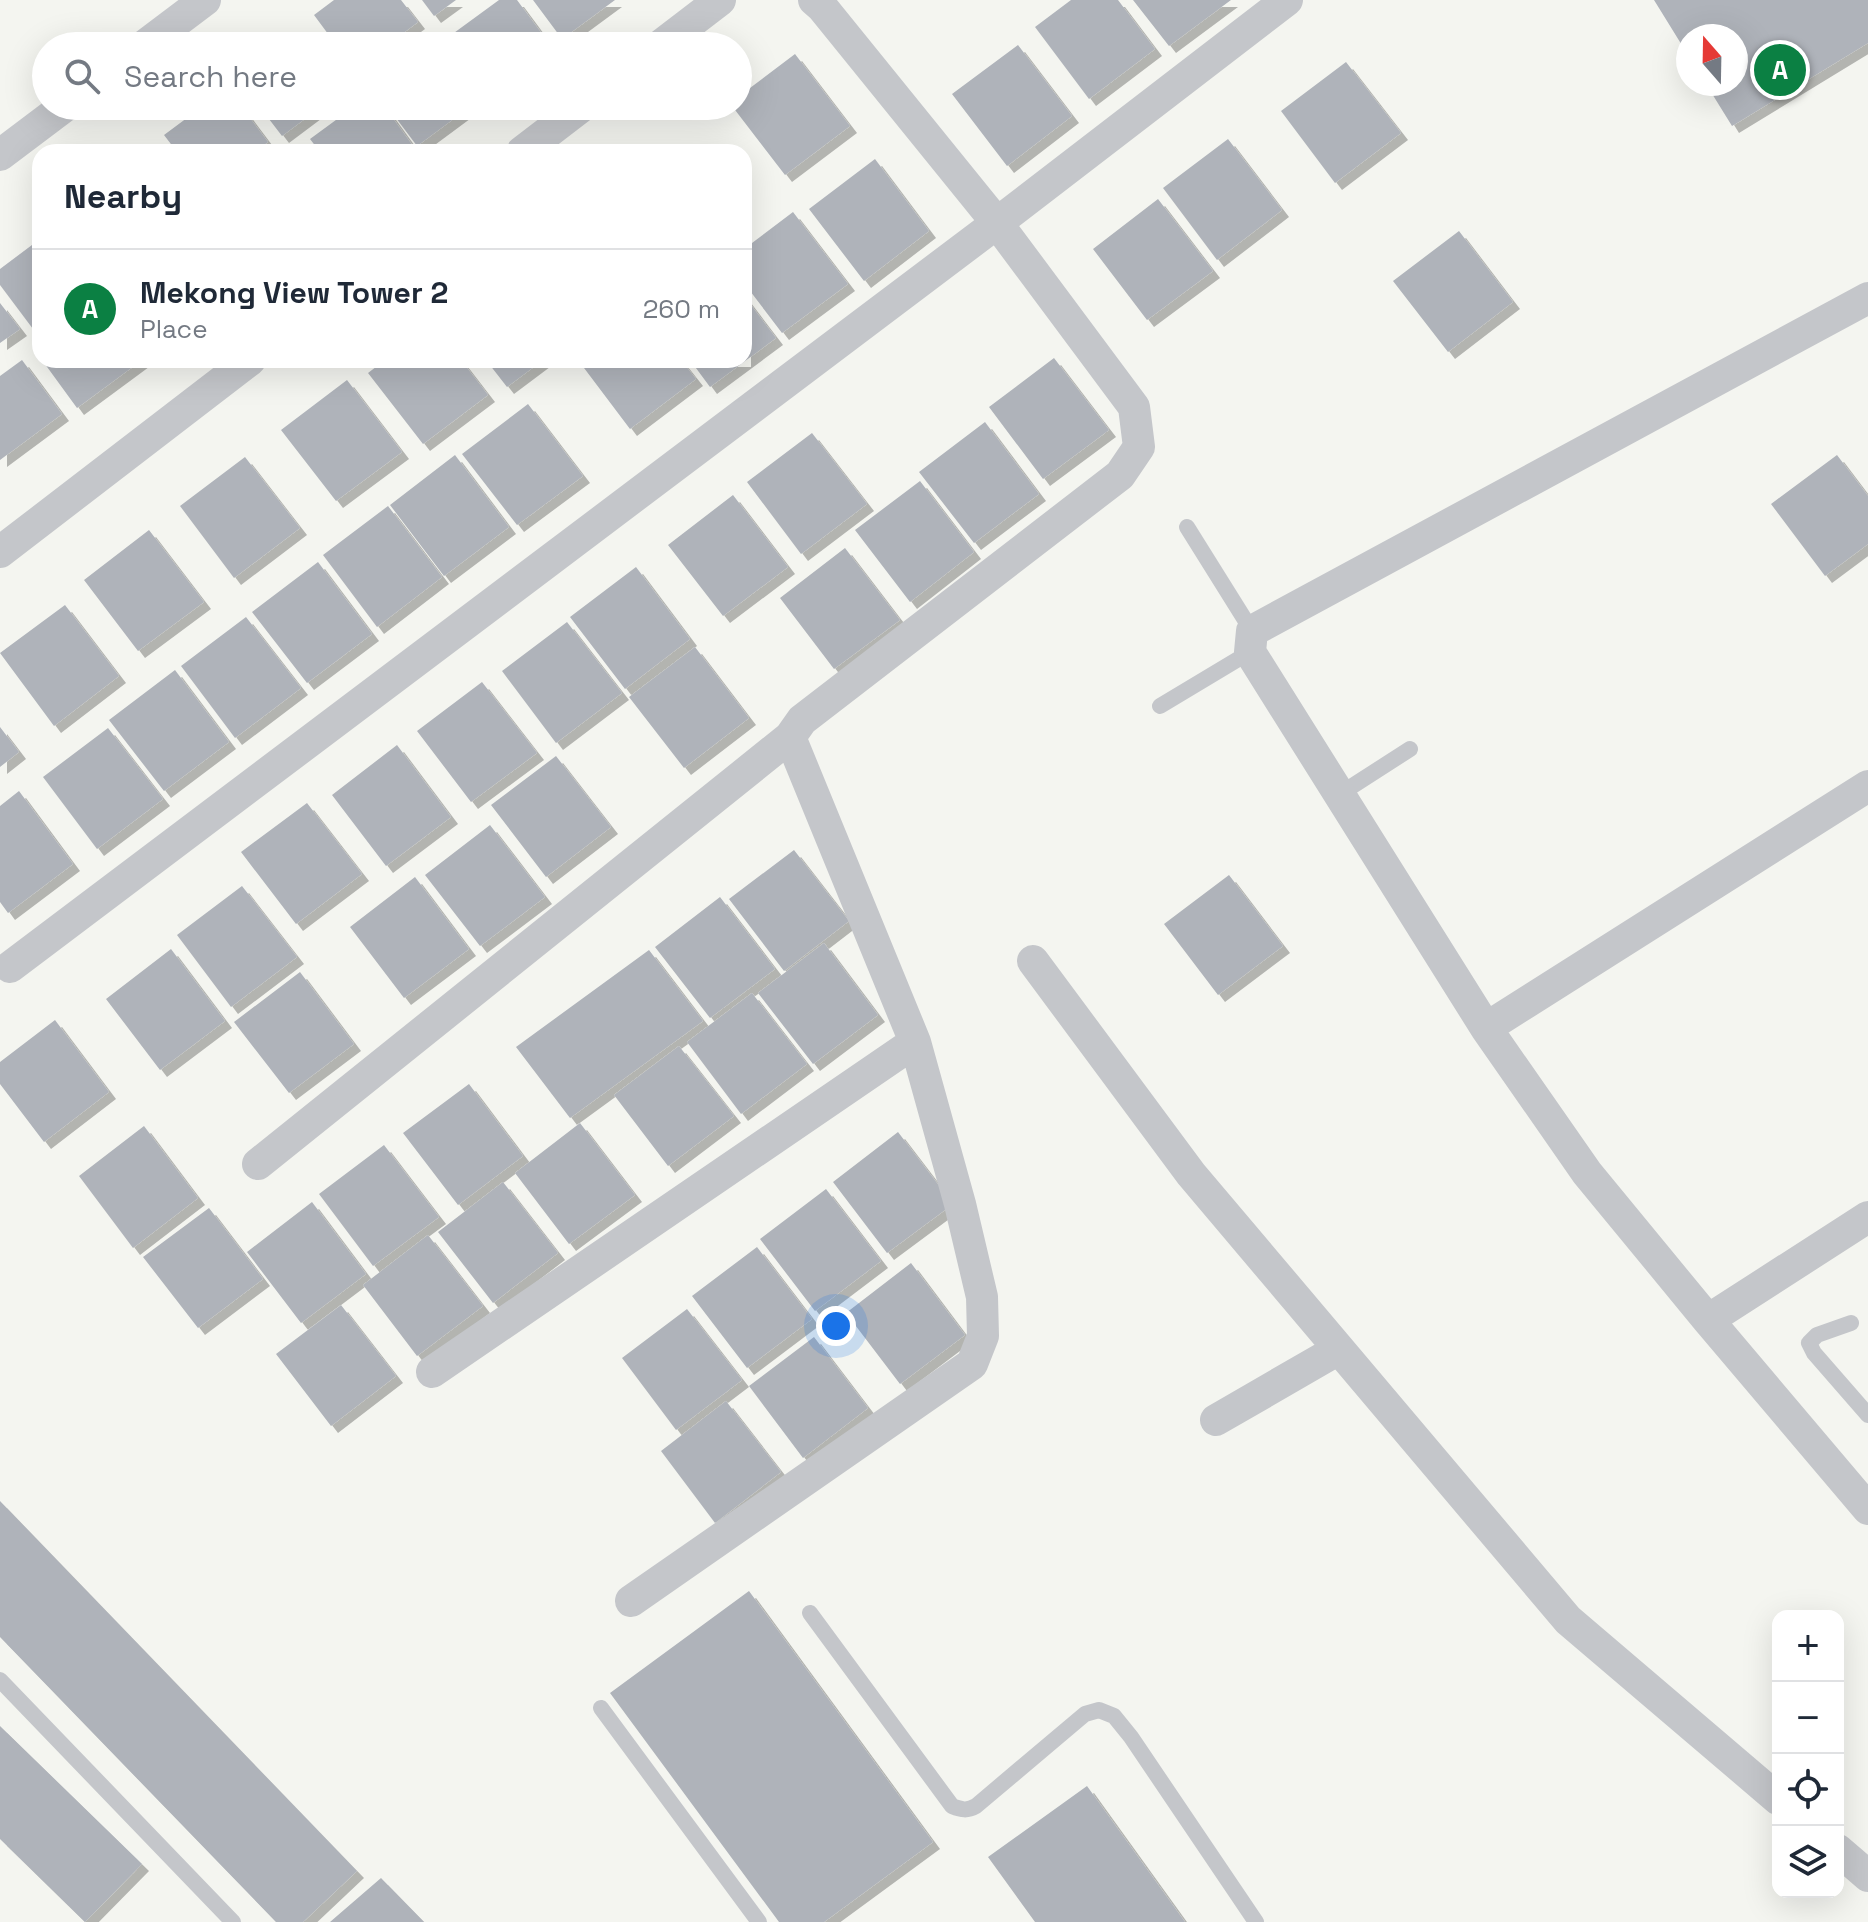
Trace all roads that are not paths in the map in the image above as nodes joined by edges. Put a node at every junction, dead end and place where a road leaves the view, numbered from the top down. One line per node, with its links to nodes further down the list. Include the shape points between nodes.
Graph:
1 (205, 0): 5 (street)
2 (720, 0): 6 (street)
3 (814, 0): 11 (street)
4 (1287, 0): 11 (street)
5 (163, 32)
6 (678, 32)
7 (46, 120): 10 (street)
8 (564, 120): 9 (street)
9 (532, 144)
10 (0, 155)
11 (997, 223): 18 (street, via 1134,407 1139,447 1120,475 802,720); 23 (street)
12 (1868, 298): 16 (street)
13 (240, 368): 15 (street)
14 (1187, 527): 16 (lane)
15 (0, 552)
16 (1251, 641): 17 (lane); 21 (street)
17 (1160, 706)
18 (790, 737): 25 (street); 26 (street)
19 (1410, 749): 21 (lane)
20 (1868, 786): 24 (street)
21 (1340, 794): 24 (street)
22 (1033, 961): 30 (street, via 1191,1174)
23 (10, 967)
24 (1486, 1028): 28 (street, via 1587,1173)
25 (915, 1042): 31 (street); 35 (street, via 982,1297 983,1336 972,1364)
26 (258, 1164)
27 (1868, 1217): 28 (street)
28 (1708, 1320): 34 (street)
29 (1851, 1323): 32 (lane, via 1809,1343)
30 (1339, 1349): 33 (street); 39 (street, via 1568,1620)
31 (432, 1372)
32 (1868, 1415)
33 (1216, 1420)
34 (1868, 1509)
35 (631, 1601)
36 (810, 1613): 44 (lane, via 952,1806 962,1810 976,1806 1085,1714 1099,1710 1114,1716)
37 (0, 1680): 42 (lane)
38 (601, 1708): 43 (lane)
39 (1772, 1794)
40 (1844, 1855): 41 (street)
41 (1868, 1876)
42 (233, 1922)
43 (759, 1922)
44 (1256, 1922)

